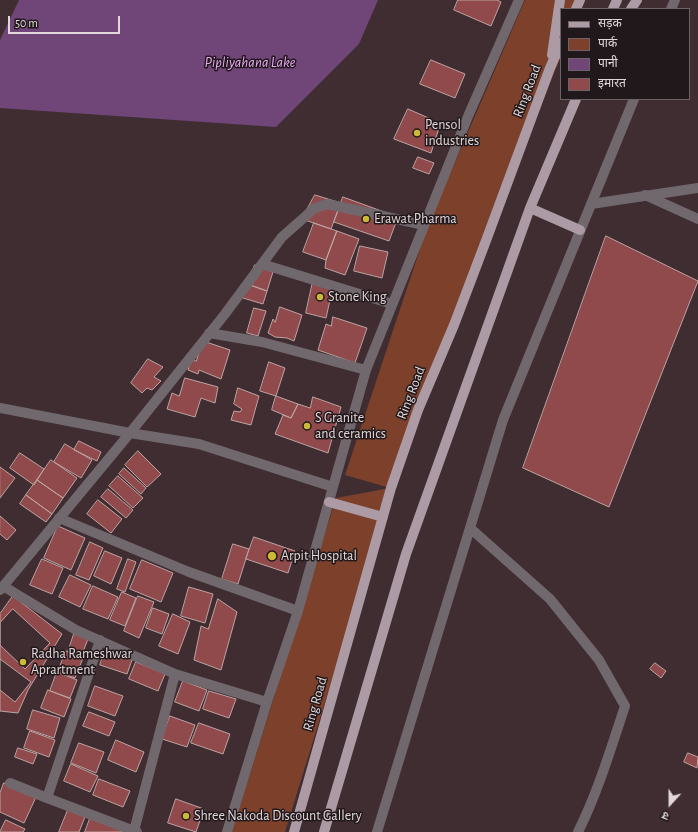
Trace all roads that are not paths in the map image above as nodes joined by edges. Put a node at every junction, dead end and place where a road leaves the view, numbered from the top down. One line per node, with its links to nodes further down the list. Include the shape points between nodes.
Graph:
1 (519, 0): 12 (street)
2 (560, 0): 4 (main road)
3 (560, 45): 4 (main road, Ring Road)
4 (550, 68): 22 (main road, Ring Road, via 454,325 418,410)
5 (576, 100): 10 (main road)
6 (634, 100): 9 (street)
7 (698, 188): 8 (street)
8 (645, 195): 9 (street); 11 (street)
9 (591, 204): 13 (street)
10 (530, 208): 13 (main road); 35 (main road, via 406,554)
11 (698, 219)
12 (424, 225): 14 (street, via 327,204 313,209 282,237); 15 (street)
13 (580, 230): 24 (street, via 503,420)
14 (262, 264): 15 (street); 16 (street)
15 (392, 304): 17 (street)
16 (209, 333): 17 (street, via 262,342); 19 (street)
17 (366, 370): 20 (street)
18 (0, 408): 19 (street)
19 (130, 433): 20 (street, via 199,444); 23 (street)
20 (333, 487): 21 (street)
21 (329, 502): 22 (main road); 26 (street)
22 (383, 517): 34 (main road, Ring Road)
23 (59, 518): 25 (street); 26 (street, via 190,572)
24 (470, 528): 36 (street); 37 (street, via 550,598 599,660 625,706 609,756)
25 (2, 588): 27 (street, via 76,630)
26 (298, 611): 29 (street)
27 (100, 640): 28 (street); 31 (street)
28 (176, 674): 29 (street); 32 (street)
29 (267, 702): 33 (street)
30 (10, 783): 31 (street)
31 (46, 798): 32 (street)
32 (135, 832)
33 (227, 832)
34 (294, 832)
35 (324, 832)
36 (377, 832)
37 (578, 832)

